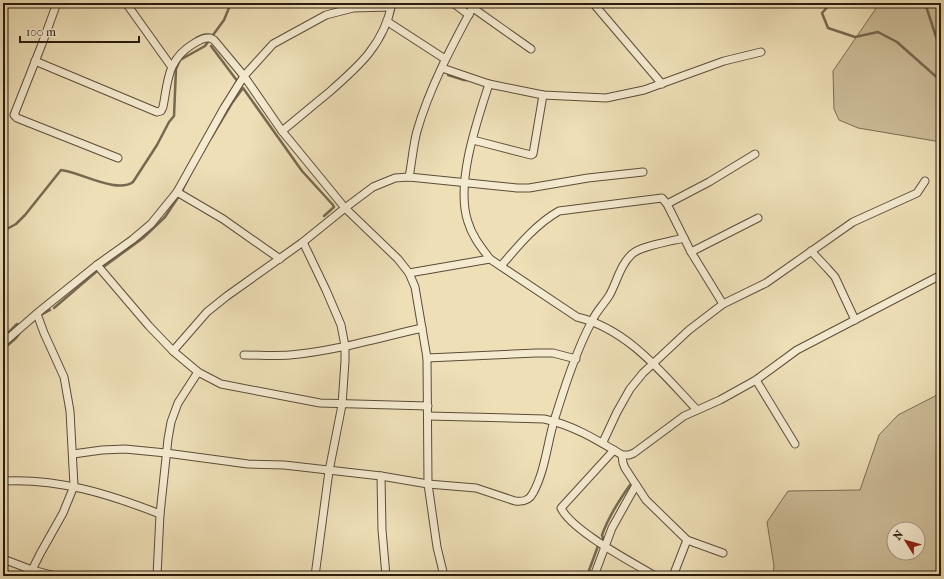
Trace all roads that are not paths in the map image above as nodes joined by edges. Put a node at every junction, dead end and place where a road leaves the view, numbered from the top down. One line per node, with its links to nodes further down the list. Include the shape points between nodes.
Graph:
1 (57, 3): 12 (street)
2 (126, 3): 13 (street)
3 (453, 3): 7 (street)
4 (593, 3): 17 (street)
5 (392, 5): 8 (street); 15 (street, via 354,8 326,15 273,44)
6 (474, 5): 7 (street); 9 (street)
7 (469, 15): 11 (street)
8 (388, 22): 11 (street); 19 (street, via 356,70)
9 (531, 50)
10 (761, 52): 17 (street, via 724,61)
11 (445, 59): 14 (street)
12 (35, 61): 13 (street, via 157,112 163,107); 22 (street, via 14,115)
13 (172, 66): 15 (street, via 184,50 210,38)
14 (442, 68): 16 (street); 24 (street, via 417,132)
15 (244, 76): 19 (street); 27 (street)
16 (489, 84): 18 (street); 20 (street)
17 (662, 84): 18 (street, via 606,98)
18 (543, 95): 20 (street, via 533,154)
19 (282, 132): 29 (street)
20 (473, 140): 26 (street)
21 (755, 154): 28 (street)
22 (118, 158)
23 (643, 172): 26 (street, via 529,188)
24 (409, 177): 26 (street); 29 (street, via 395,178 374,187)
25 (925, 181): 33 (street, via 917,193 853,222)
26 (465, 183): 36 (street, via 468,222 474,237)
27 (177, 192): 35 (street, via 223,218); 37 (street, via 151,224)
28 (667, 204): 31 (street); 38 (street, via 660,198 559,211 532,231)
29 (345, 208): 32 (street); 39 (street)
30 (758, 218): 34 (street)
31 (684, 238): 34 (street); 43 (street, via 633,253)
32 (303, 242): 35 (street); 47 (street, via 341,326)
33 (811, 251): 41 (street, via 766,283); 44 (street, via 835,277)
34 (691, 252): 41 (street)
35 (280, 259): 48 (street, via 206,312)
36 (490, 259): 38 (street); 39 (street)
37 (97, 265): 42 (street); 48 (street)
38 (501, 266): 43 (street, via 577,317)
39 (409, 273): 45 (street, via 415,287)
40 (941, 275): 44 (street)
41 (723, 304): 52 (street, via 689,330)
42 (37, 314): 46 (street); 64 (street, via 64,377)
43 (592, 320): 51 (street); 52 (street, via 604,326)
44 (855, 320): 54 (street, via 797,350)
45 (422, 328): 47 (street); 50 (street)
46 (3, 343)
47 (345, 346): 49 (street, via 289,355); 55 (street)
48 (173, 351): 53 (street)
49 (244, 355)
50 (426, 358): 51 (street, via 553,353); 56 (street)
51 (576, 359): 59 (street)
52 (653, 363): 57 (street); 60 (street, via 626,394)
53 (198, 372): 55 (street, via 221,384); 63 (street, via 178,404 171,422)
54 (756, 380): 57 (street); 61 (street)
55 (342, 405): 56 (street); 66 (street)
56 (428, 406): 58 (street)
57 (697, 410): 65 (street, via 684,416 634,453)
58 (428, 416): 59 (street); 69 (street)
59 (554, 421): 60 (street); 69 (street, via 545,461 534,493 526,501 516,501 476,488)
60 (603, 442): 62 (street)
61 (795, 444)
62 (614, 450): 65 (street); 74 (street, via 561,508 587,535)
63 (166, 453): 64 (street, via 102,450); 66 (street); 72 (street)
64 (73, 454): 71 (street)
65 (622, 454): 70 (street, via 623,463)
66 (329, 471): 67 (street); 80 (street)
67 (381, 476): 69 (street); 81 (street)
68 (3, 481): 71 (street, via 39,481)
69 (428, 484): 82 (street)
70 (636, 484): 73 (street, via 646,500); 74 (street)
71 (74, 486): 72 (street); 77 (street, via 63,513)
72 (160, 514): 79 (street)
73 (687, 540): 75 (street); 85 (street)
74 (603, 545): 83 (street); 84 (street)
75 (723, 553)
76 (3, 559): 77 (street)
77 (30, 573): 78 (street)
78 (56, 576)
79 (156, 576)
80 (315, 576)
81 (386, 576)
82 (444, 576)
83 (594, 576)
84 (655, 576)
85 (673, 576)

